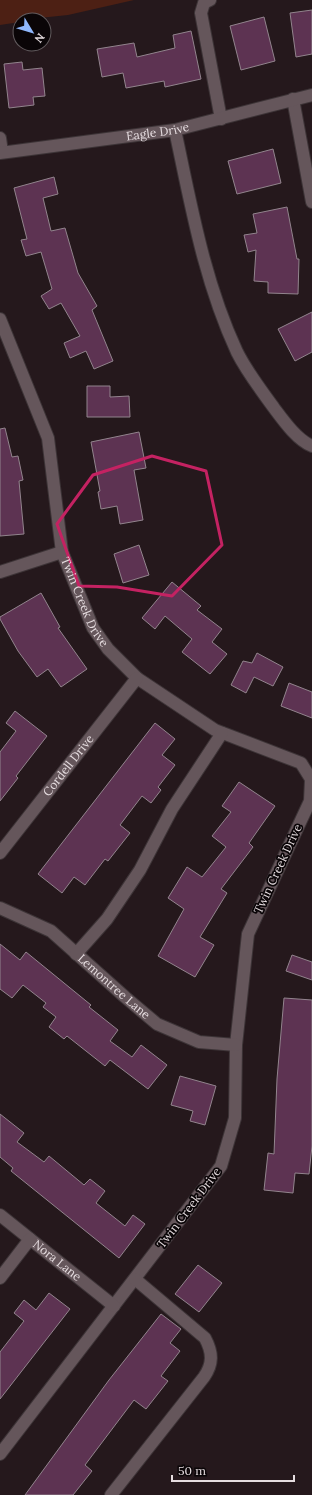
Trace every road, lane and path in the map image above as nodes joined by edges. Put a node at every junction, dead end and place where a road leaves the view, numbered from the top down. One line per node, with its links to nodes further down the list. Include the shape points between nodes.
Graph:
1 (210, 0): 4 (street, via 204,3 201,13)
2 (312, 95): 3 (street, Eagle Drive)
3 (293, 99): 4 (street, Eagle Drive); 8 (street)
4 (221, 119): 5 (street, Eagle Drive)
5 (175, 130): 7 (street, Eagle Drive); 11 (street, via 199,245 213,293 237,352 281,417)
6 (0, 138): 7 (street)
7 (1, 153)
8 (312, 202)
9 (0, 319): 10 (street, Twin Creek Drive)
10 (5, 344): 12 (street, Twin Creek Drive, via 48,438)
11 (312, 446)
12 (62, 552): 13 (street); 14 (street, Twin Creek Drive, via 93,628 108,649)
13 (0, 572)
14 (137, 678): 15 (street, Twin Creek Drive); 16 (street, Cordell Drive)
15 (222, 733): 18 (street, via 172,809 140,870 107,919); 19 (street, Twin Creek Drive, via 301,763 311,778 310,802 248,934)
16 (0, 853)
17 (0, 908): 18 (street, Lemontree Lane, via 51,931)
18 (76, 954): 19 (street, Lemontree Lane, via 157,1024 199,1042)
19 (236, 1045): 23 (street, Twin Creek Drive, via 235,1118 221,1166)
20 (0, 1215): 21 (street, Nora Lane)
21 (30, 1239): 22 (street); 24 (street, Nora Lane)
22 (0, 1278)
23 (135, 1279): 24 (street, Twin Creek Drive); 26 (street, via 205,1338 210,1347 211,1362 204,1377)
24 (114, 1306): 25 (street, Twin Creek Drive)
25 (0, 1454)
26 (111, 1495)

